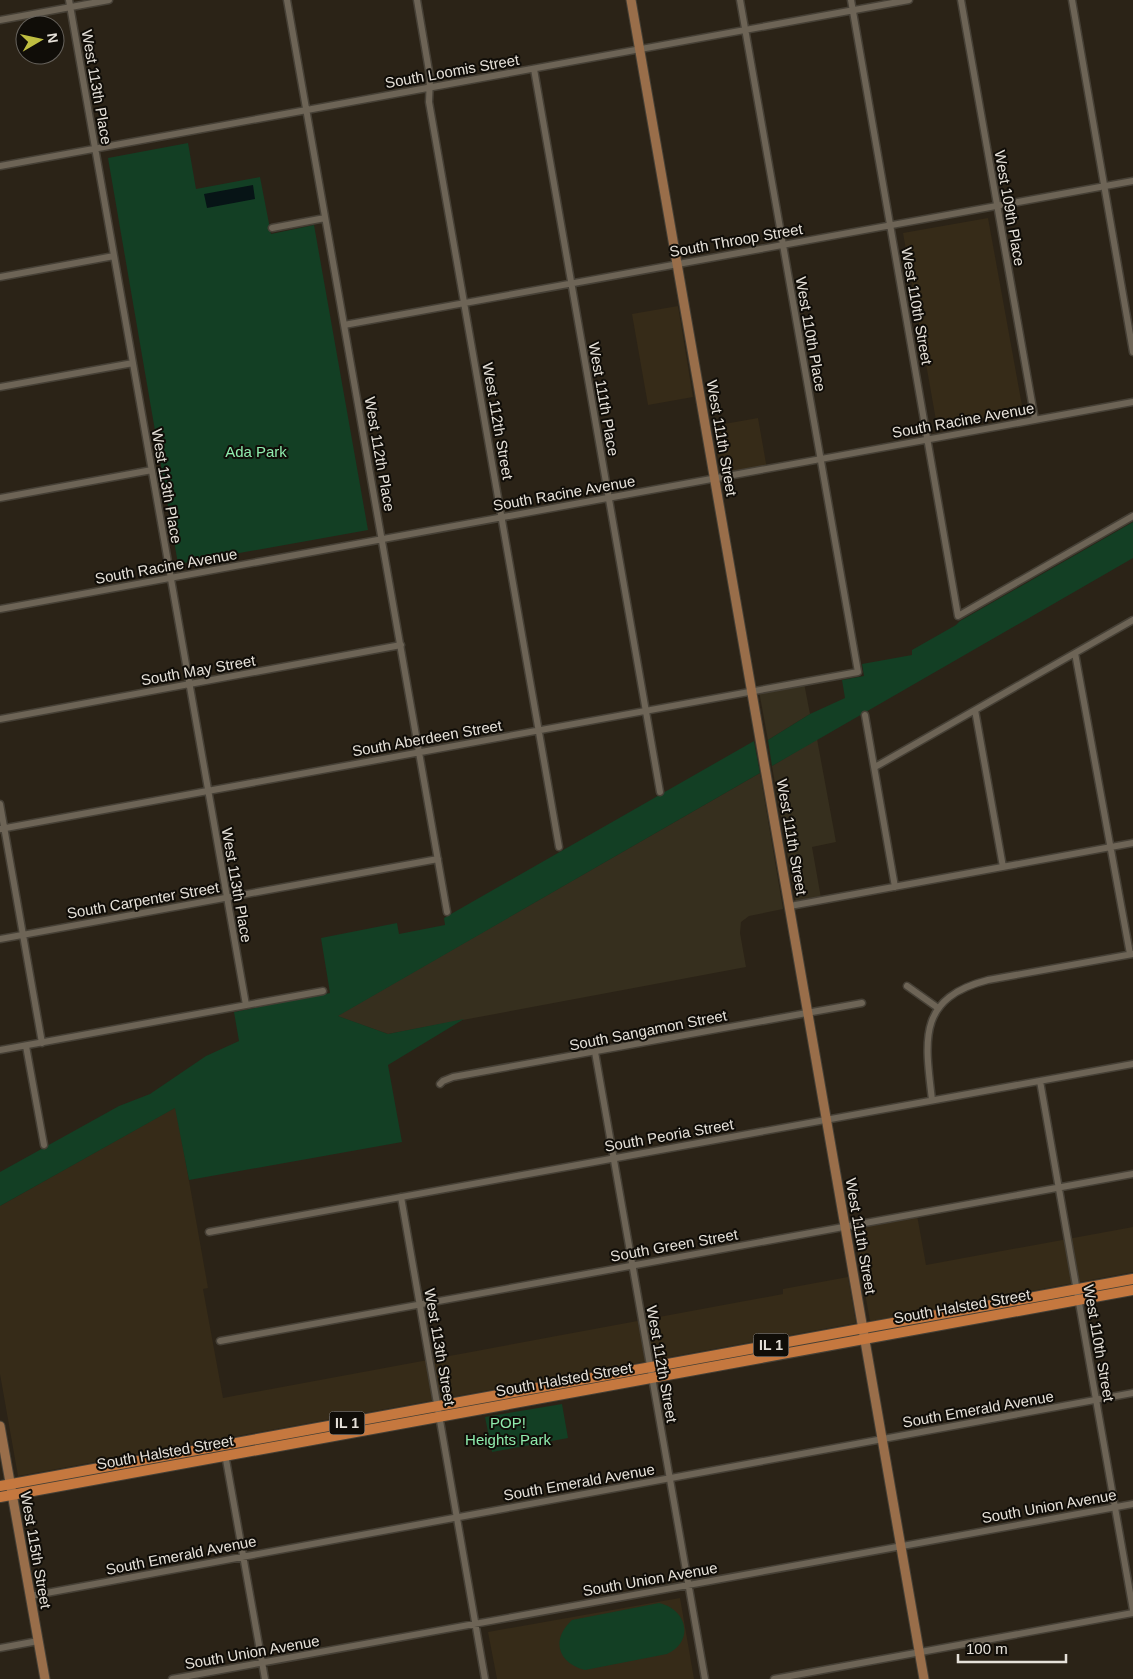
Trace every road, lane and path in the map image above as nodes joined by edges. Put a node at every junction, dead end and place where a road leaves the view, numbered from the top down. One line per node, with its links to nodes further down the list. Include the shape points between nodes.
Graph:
1 (109, 0): 10 (street)
2 (287, 0): 17 (street, West 112th Place)
3 (417, 0): 16 (street, West 112th Street)
4 (632, 0): 14 (main road, West 111th Street)
5 (740, 0): 13 (street, West 110th Place)
6 (851, 0): 11 (street, West 110th Street)
7 (910, 0): 11 (street, South Loomis Street)
8 (961, 0): 22 (street, West 109th Place)
9 (1072, 0): 21 (street)
10 (70, 4): 12 (street); 18 (street, West 113th Place)
11 (853, 10): 13 (street, South Loomis Street); 24 (street, West 110th Street)
12 (0, 20)
13 (745, 30): 14 (street, South Loomis Street); 26 (street, West 110th Place)
14 (640, 49): 15 (street, South Loomis Street); 28 (main road, West 111th Street)
15 (534, 69): 16 (street, South Loomis Street); 30 (street, West 111th Place)
16 (430, 88): 17 (street, South Loomis Street); 31 (street, West 112th Street, via 429,102)
17 (306, 110): 18 (street, South Loomis Street); 23 (street, West 112th Place)
18 (95, 149): 19 (street, South Loomis Street); 27 (street, West 113th Place)
19 (0, 166)
20 (1133, 181): 21 (street, South Throop Street)
21 (1104, 186): 22 (street, South Throop Street); 33 (street)
22 (997, 205): 24 (street, South Throop Street); 37 (street, West 109th Place)
23 (325, 218): 25 (street); 32 (street, West 112th Place)
24 (890, 225): 26 (street, South Throop Street); 38 (street, West 110th Street)
25 (272, 228)
26 (783, 244): 28 (street, South Throop Street); 39 (street, West 110th Place)
27 (114, 256): 29 (street); 34 (street, West 113th Place)
28 (678, 264): 30 (street, South Throop Street); 41 (main road, West 111th Street)
29 (0, 277)
30 (571, 283): 31 (street, South Throop Street); 43 (street, West 111th Place)
31 (464, 303): 32 (street, South Throop Street); 45 (street, West 112th Street)
32 (344, 325): 46 (street, West 112th Place)
33 (1133, 352)
34 (133, 363): 35 (street); 40 (street, West 113th Place)
35 (0, 387)
36 (1133, 402): 37 (street, South Racine Avenue)
37 (1035, 420): 38 (street, South Racine Avenue)
38 (928, 439): 39 (street, South Racine Avenue); 44 (street, West 110th Street, via 958,616)
39 (821, 459): 41 (street, South Racine Avenue); 52 (street, West 110th Place)
40 (152, 470): 42 (street); 47 (street, West 113th Place)
41 (715, 478): 43 (street, South Racine Avenue); 54 (main road, West 111th Street)
42 (0, 498)
43 (608, 498): 45 (street, South Racine Avenue); 56 (street, West 111th Place)
44 (1133, 516)
45 (502, 517): 46 (street, South Racine Avenue); 59 (street, West 112th Street)
46 (382, 539): 47 (street, South Racine Avenue); 50 (street, West 112th Place)
47 (171, 578): 48 (street, South Racine Avenue); 53 (street, West 113th Place)
48 (0, 609)
49 (1133, 620): 51 (street)
50 (400, 645): 53 (street, South May Street); 60 (street, West 112th Place)
51 (1075, 653): 55 (street); 68 (street)
52 (858, 672): 54 (street, South Aberdeen Street)
53 (190, 684): 58 (street, South May Street); 62 (street, West 113th Place)
54 (752, 692): 56 (street, South Aberdeen Street); 73 (main road, West 111th Street)
55 (975, 710): 61 (street); 70 (street)
56 (646, 711): 59 (street, South Aberdeen Street); 63 (street, West 111th Place)
57 (866, 715): 61 (street)
58 (0, 718)
59 (539, 730): 60 (street, South Aberdeen Street); 67 (street, West 112th Street)
60 (419, 752): 62 (street, South Aberdeen Street); 69 (street, West 112th Place)
61 (875, 767): 71 (street)
62 (208, 791): 65 (street, South Aberdeen Street); 72 (street, West 113th Place)
63 (660, 792)
64 (0, 804): 65 (street)
65 (2, 828): 75 (street)
66 (1133, 843): 68 (street)
67 (559, 847)
68 (1110, 848): 70 (street); 77 (street)
69 (438, 859): 72 (street, South Carpenter Street); 74 (street, West 112th Place)
70 (1003, 867): 71 (street)
71 (895, 887): 73 (street)
72 (227, 898): 75 (street, South Carpenter Street); 81 (street, West 113th Place)
73 (790, 906): 83 (main road, West 111th Street)
74 (447, 912)
75 (23, 935): 76 (street, South Carpenter Street); 84 (street)
76 (0, 939)
77 (1131, 954): 82 (street, via 976,983 957,992)
78 (907, 986): 82 (street)
79 (323, 991): 81 (street)
80 (862, 1003): 83 (street, South Sangamon Street)
81 (246, 1005): 84 (street)
82 (938, 1008): 91 (street, via 927,1044)
83 (808, 1012): 87 (street, South Sangamon Street); 92 (main road, West 111th Street)
84 (42, 1043): 85 (street)
85 (26, 1046): 86 (street); 93 (street)
86 (0, 1050)
87 (595, 1052): 90 (street, South Sangamon Street, via 453,1078); 94 (street, West 112th Street)
88 (1133, 1064): 89 (street, South Peoria Street)
89 (1040, 1081): 91 (street, South Peoria Street); 96 (street, West 110th Street)
90 (440, 1084)
91 (932, 1100): 92 (street, South Peoria Street)
92 (827, 1120): 94 (street, South Peoria Street); 98 (main road, West 111th Street)
93 (44, 1145)
94 (613, 1158): 97 (street, South Peoria Street); 100 (street, West 112th Street)
95 (1133, 1174): 96 (street, South Green Street)
96 (1059, 1187): 98 (street, South Green Street); 102 (street, West 110th Street)
97 (401, 1197): 99 (street, South Peoria Street); 105 (street, West 113th Street)
98 (846, 1226): 100 (street, South Green Street); 106 (main road, West 111th Street)
99 (209, 1232)
100 (632, 1266): 105 (street, South Green Street); 109 (street, West 112th Street)
101 (1133, 1279): 102 (main road, South Halsted Street / IL 1)
102 (1077, 1289): 104 (street, West 110th Street); 106 (main road, South Halsted Street / IL 1)
103 (1133, 1290): 104 (main road, South Halsted Street / IL 1)
104 (1079, 1300): 107 (main road, South Halsted Street / IL 1); 112 (street, West 110th Street)
105 (420, 1304): 108 (street, South Green Street); 113 (street, West 113th Street)
106 (863, 1328): 107 (main road, West 111th Street); 109 (main road, South Halsted Street / IL 1)
107 (865, 1339): 110 (main road, South Halsted Street / IL 1); 116 (main road, West 111th Street)
108 (220, 1341)
109 (650, 1367): 110 (street, West 112th Street); 113 (main road, South Halsted Street / IL 1)
110 (652, 1378): 114 (main road, South Halsted Street / IL 1); 119 (street, West 112th Street)
111 (1133, 1394): 112 (street, South Emerald Avenue)
112 (1096, 1400): 116 (street, South Emerald Avenue); 124 (street, West 110th Street)
113 (438, 1406): 114 (street, West 113th Street); 117 (main road, South Halsted Street / IL 1)
114 (440, 1417): 118 (main road, South Halsted Street / IL 1); 125 (street, West 113th Street)
115 (0, 1426): 120 (main road, West 115th Street)
116 (883, 1439): 119 (street, South Emerald Avenue); 126 (main road, West 111th Street)
117 (224, 1445): 118 (street); 120 (main road, South Halsted Street / IL 1)
118 (226, 1456): 121 (main road, South Halsted Street / IL 1); 127 (street)
119 (670, 1478): 125 (street, South Emerald Avenue); 128 (street, West 112th Street)
120 (5, 1485): 121 (main road, West 115th Street)
121 (12, 1495): 122 (main road, South Halsted Street / IL 1); 129 (main road, West 115th Street)
122 (0, 1497)
123 (1133, 1504): 124 (street, South Union Avenue)
124 (1115, 1507): 126 (street, South Union Avenue); 130 (street, West 110th Street)
125 (457, 1517): 127 (street, South Emerald Avenue); 131 (street, West 113th Street)
126 (901, 1546): 128 (street, South Union Avenue); 134 (main road, West 111th Street)
127 (243, 1556): 129 (street, South Emerald Avenue); 135 (street)
128 (688, 1584): 131 (street, South Union Avenue); 140 (street, West 112th Street)
129 (30, 1596): 132 (main road, West 115th Street)
130 (1133, 1612): 134 (street)
131 (476, 1624): 135 (street, South Union Avenue); 139 (street, West 113th Street)
132 (38, 1641): 133 (street); 136 (main road, West 115th Street)
133 (0, 1648)
134 (920, 1652): 141 (street); 142 (main road, West 111th Street)
135 (262, 1662): 137 (street, South Union Avenue); 138 (street)
136 (45, 1679)
137 (172, 1679)
138 (265, 1679)
139 (486, 1679)
140 (705, 1679)
141 (774, 1679)
142 (924, 1679)

